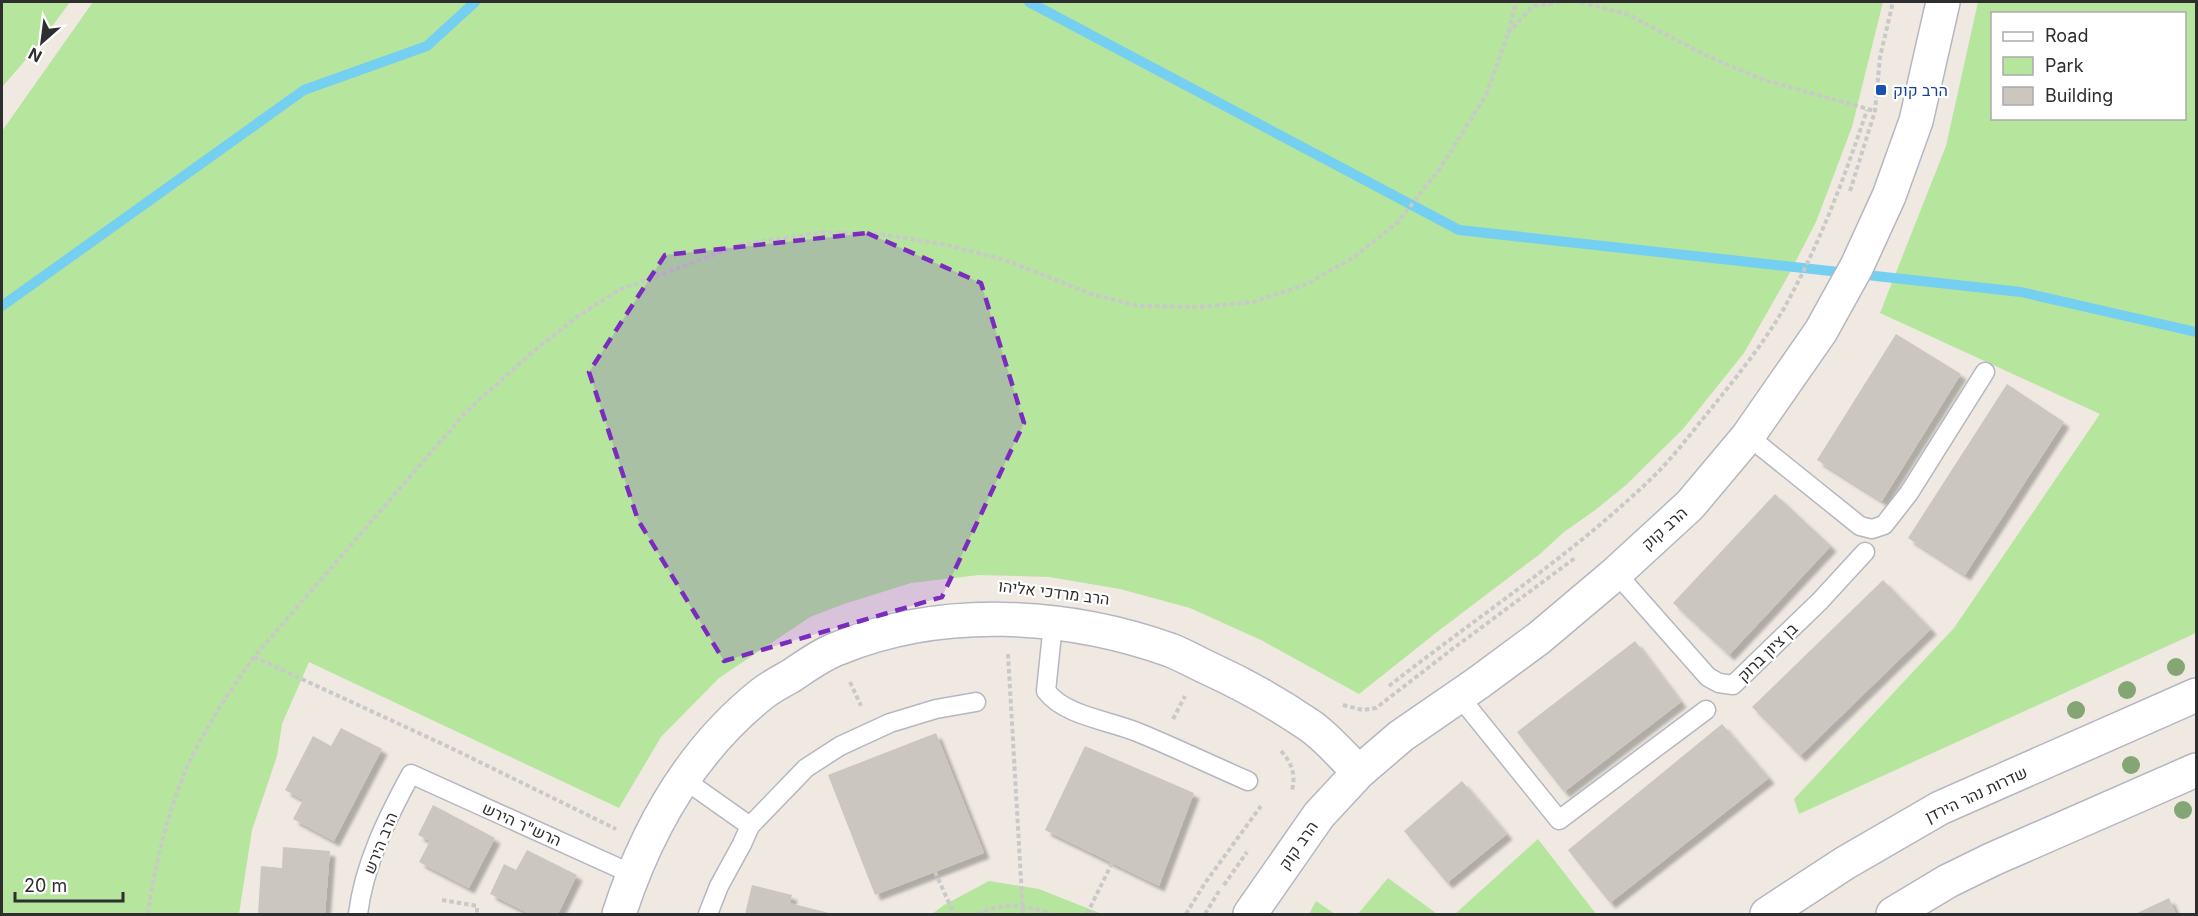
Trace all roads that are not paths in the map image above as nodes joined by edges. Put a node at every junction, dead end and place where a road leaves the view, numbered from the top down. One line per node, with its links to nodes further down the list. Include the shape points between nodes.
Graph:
1 (1942, 2): 3 (street, הרב קוק, via 1916,120 1880,216 1821,331)
2 (1985, 372): 3 (lane, via 1909,493 1884,525 1872,529 1860,526)
3 (1748, 436): 5 (street, הרב קוק, via 1690,505)
4 (1865, 552): 5 (lane, בן ציון ברוק, via 1732,685 1708,677)
5 (1616, 573): 8 (street, הרב קוק, via 1539,638)
6 (1053, 624): 11 (street, הרב מרדכי אליהו, via 1093,629 1172,650 1249,687 1311,726); 14 (street, הרב מרדכי אליהו, via 1008,618 957,620 914,626 838,648 764,692 731,721); 15 (lane, via 1046,691 1053,700)
7 (2196, 695): 22 (street, שדרות נהר הירדן, via 1940,808 1845,863)
8 (1460, 696): 10 (lane, via 1559,820); 11 (street, הרב קוק, via 1401,736)
9 (976, 702): 16 (lane, via 899,720 840,746 806,768)
10 (1706, 710)
11 (1359, 772): 21 (street, הרב קוק, via 1319,815)
12 (411, 774): 17 (lane, הרש"ר הירש); 18 (lane, הרב הירש, via 376,848)
13 (2195, 774): 23 (street, via 1957,877)
14 (682, 778): 16 (lane); 17 (street, הרב מרדכי אליהו)
15 (1248, 781)
16 (750, 826): 20 (lane, via 718,886)
17 (632, 874): 19 (street, הרב מרדכי אליהו)
18 (358, 915)
19 (619, 915)
20 (708, 915)
21 (1250, 915)
22 (1767, 915)
23 (1893, 915)

